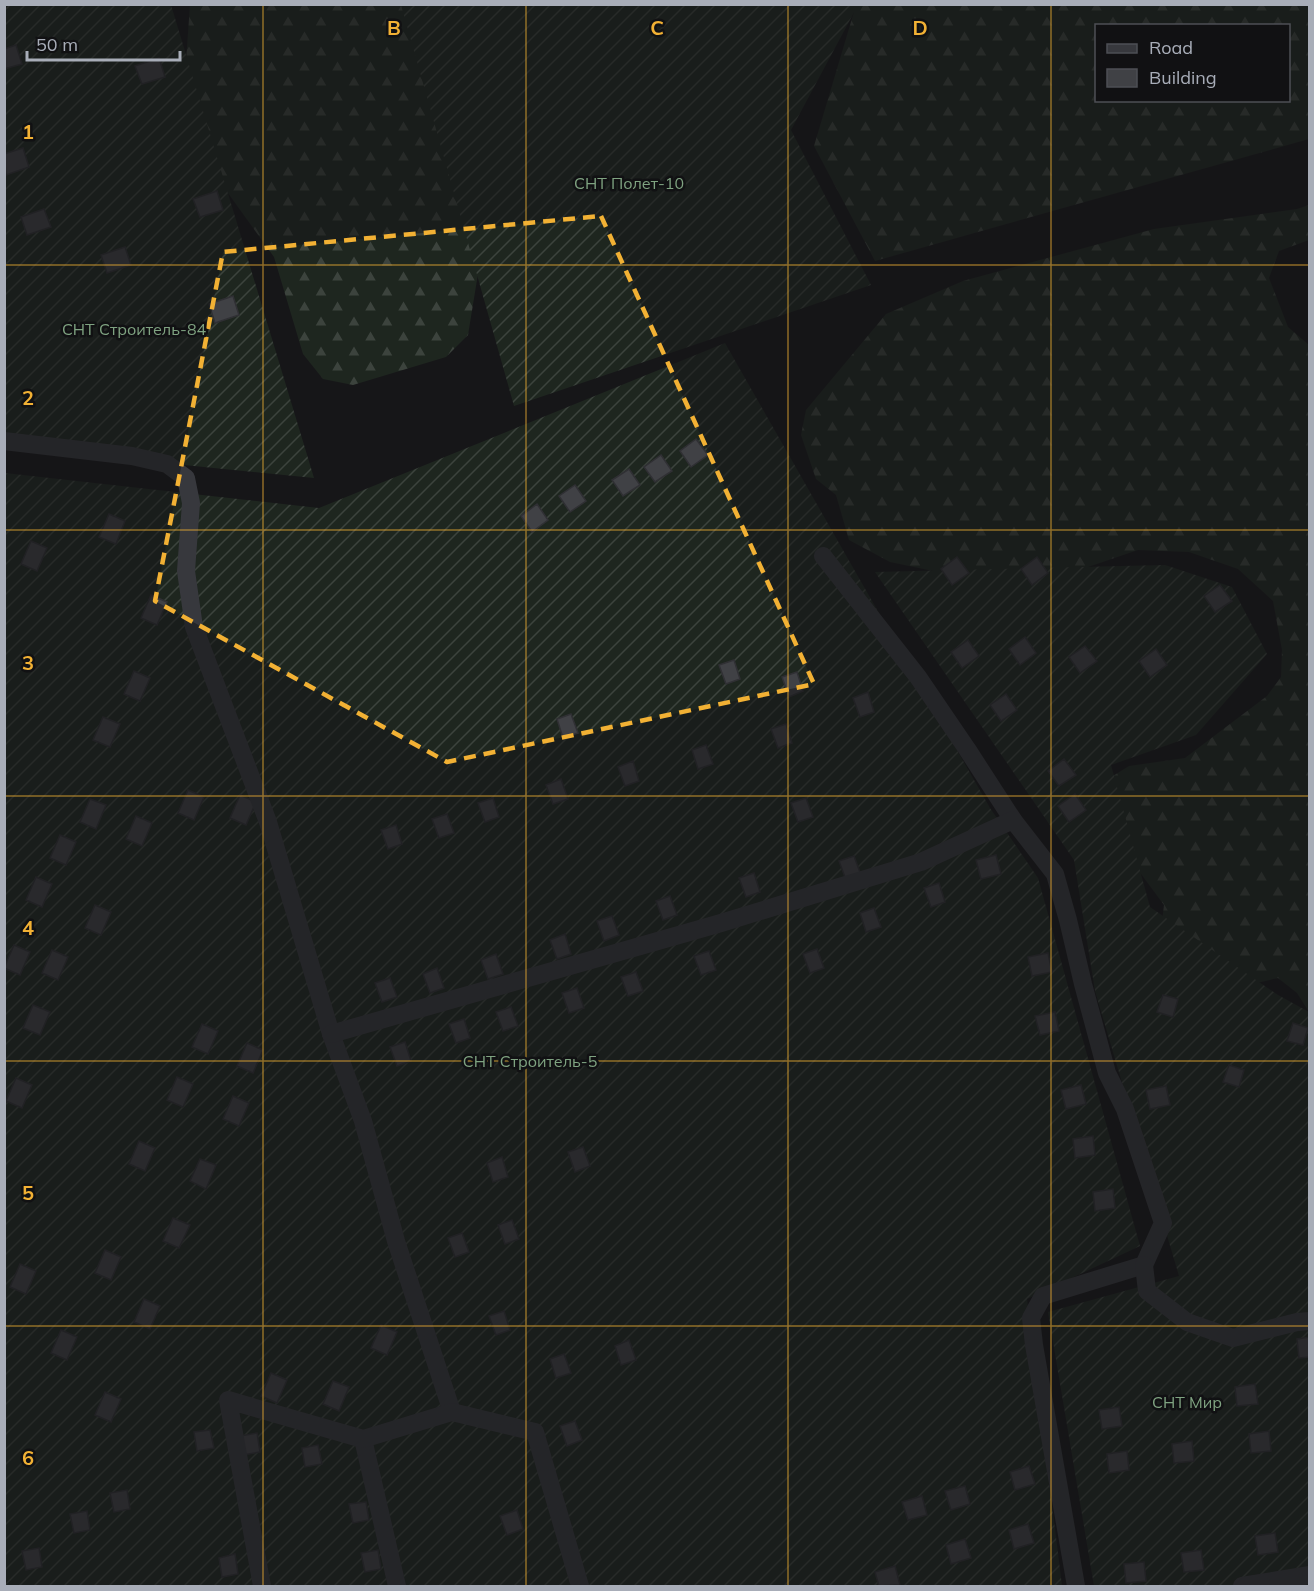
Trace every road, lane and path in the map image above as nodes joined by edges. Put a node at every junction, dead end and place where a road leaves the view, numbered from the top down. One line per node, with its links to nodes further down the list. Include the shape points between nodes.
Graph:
1 (4, 441): 4 (street, via 132,456 167,464 186,478 191,502 186,571 194,627 268,822)
2 (823, 556): 3 (street, via 918,678)
3 (1014, 820): 4 (street, via 921,862); 5 (street, via 1055,873 1107,1073 1125,1109 1162,1223)
4 (331, 1034): 7 (street, via 363,1121 396,1241)
5 (1144, 1264): 6 (street, via 1147,1291 1187,1322 1233,1338); 13 (street, via 1043,1296 1031,1318)
6 (1310, 1321)
7 (452, 1412): 8 (street); 12 (street, via 535,1432)
8 (363, 1439): 10 (street, via 228,1400); 11 (street)
9 (1310, 1575): 14 (street)
10 (262, 1587)
11 (397, 1587)
12 (579, 1587)
13 (1076, 1587)
14 (1242, 1587)

